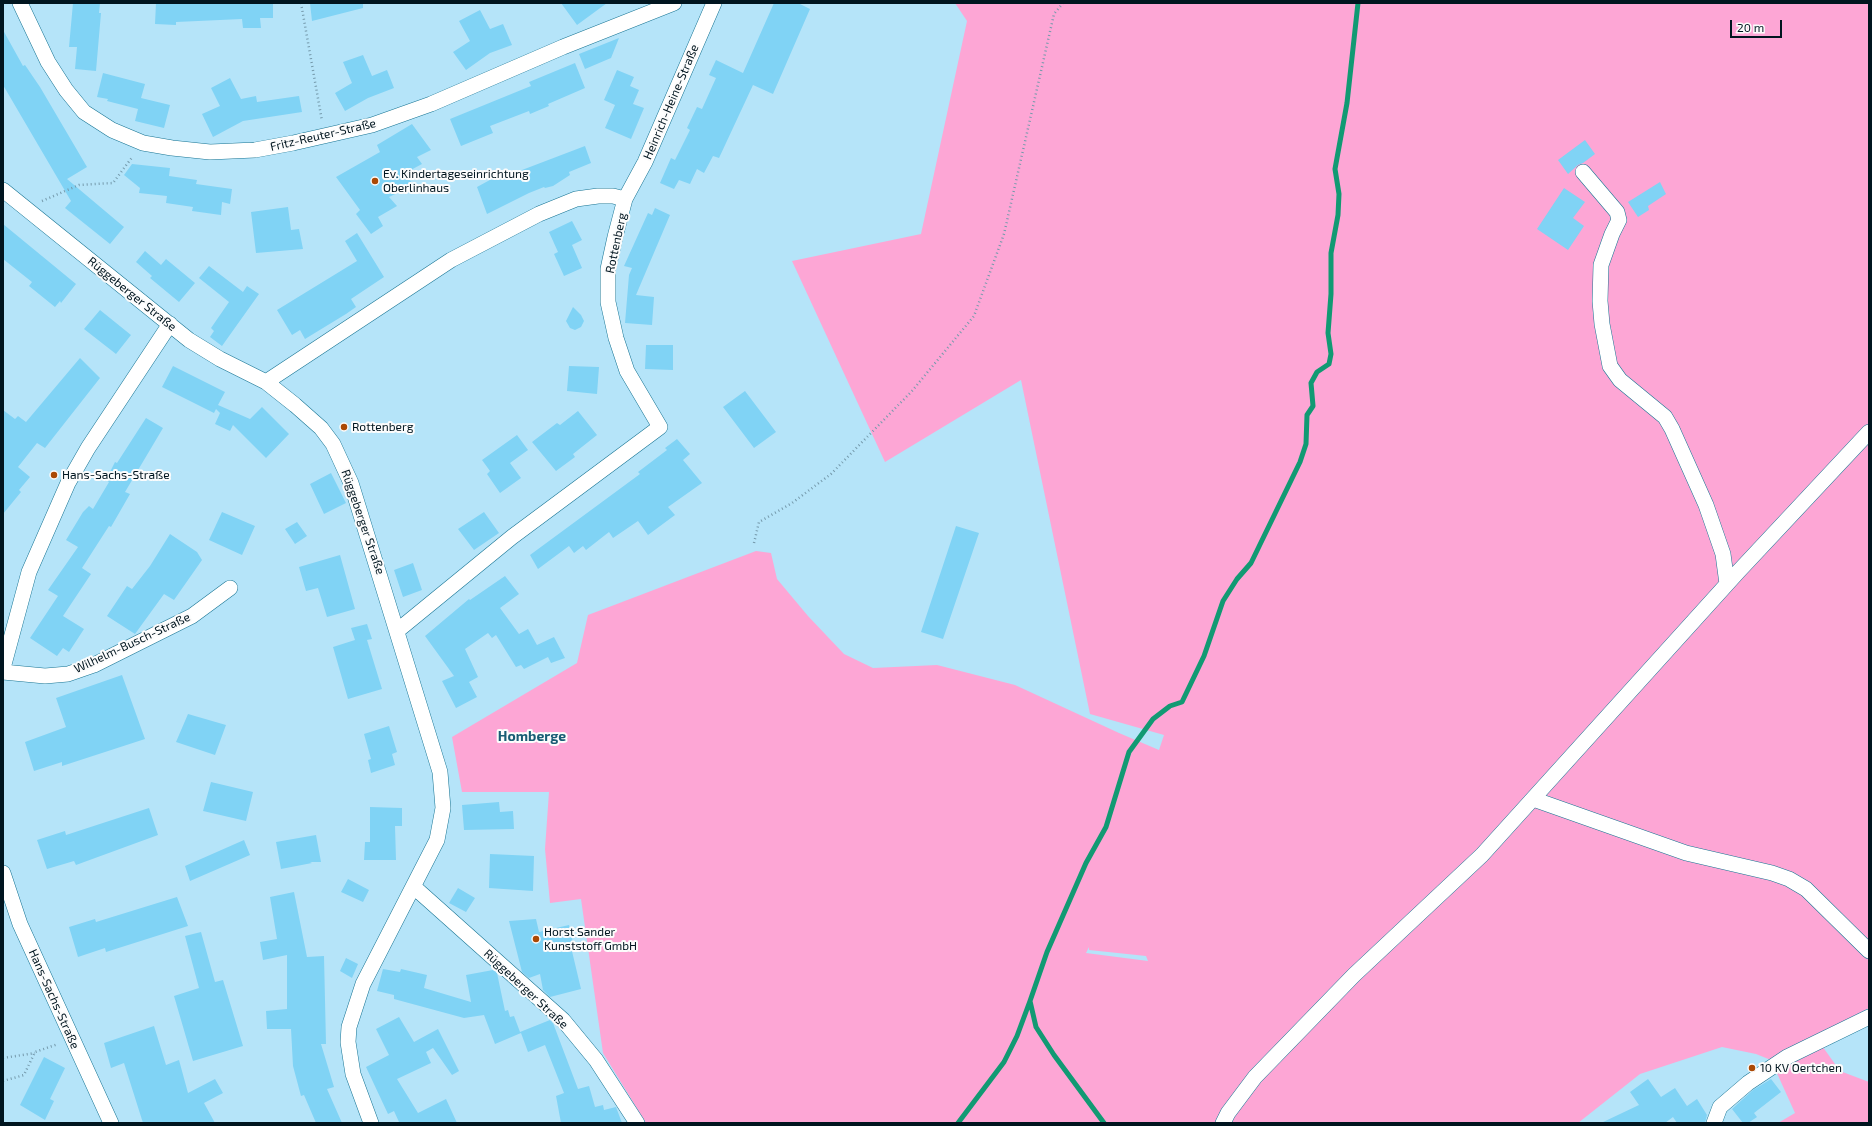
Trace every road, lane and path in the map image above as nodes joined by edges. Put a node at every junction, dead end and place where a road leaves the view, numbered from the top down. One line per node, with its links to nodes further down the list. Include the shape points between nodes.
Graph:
1 (20, 3): 7 (street, Fritz-Reuter-Straße, via 48,62 84,112 112,130)
2 (301, 3): 6 (path)
3 (674, 3): 6 (street, Fritz-Reuter-Straße, via 431,104 372,125)
4 (714, 3): 10 (street, Heinrich-Heine-Straße, via 645,162)
5 (1064, 3): 15 (path, via 1054,14 1004,234 974,316 912,391 831,474 792,503 759,522)
6 (325, 136): 7 (street, Fritz-Reuter-Straße, via 255,150 210,152)
7 (143, 143): 11 (path, via 114,183 79,185)
8 (1583, 172): 16 (street, via 1617,212 1619,220 1601,265 1602,324 1610,366 1620,380 1665,417 1672,429 1706,505 1723,554)
9 (3, 190): 11 (street, Rüggeberger Straße)
10 (625, 199): 13 (street, Rottenberg, via 613,196 576,199 539,214 451,260); 18 (street, Rottenberg, via 608,269 608,302 627,371 660,427 512,537)
11 (25, 208): 12 (street, Rüggeberger Straße)
12 (170, 324): 13 (street, Rüggeberger Straße, via 209,353); 19 (street, via 88,448 68,483 30,572)
13 (266, 382): 18 (street, Rüggeberger Straße, via 321,428 333,444 351,483)
14 (1869, 432): 16 (street)
15 (754, 543)
16 (1727, 584): 21 (street)
17 (230, 588): 20 (street, Wilhelm-Busch-Straße, via 192,616 68,674 45,676)
18 (397, 631): 23 (street, Rüggeberger Straße, via 440,772 444,808 437,840)
19 (3, 668)
20 (3, 672)
21 (1533, 799): 24 (street, via 1686,853 1772,873 1789,880 1806,889); 33 (street, via 1482,855 1354,975 1255,1077)
22 (3, 873): 26 (street, Hans-Sachs-Straße, via 20,924)
23 (414, 887): 31 (street, Rüggeberger Straße, via 363,984 349,1027 348,1042 353,1074); 32 (street, Rüggeberger Straße, via 563,1020 596,1060)
24 (1869, 950)
25 (1869, 1017): 34 (street, via 1787,1057 1748,1083 1720,1107)
26 (72, 1038): 27 (path); 30 (street, Hans-Sachs-Straße)
27 (36, 1052): 28 (path); 29 (path, via 24,1075)
28 (3, 1058)
29 (3, 1081)
30 (111, 1123)
31 (371, 1123)
32 (637, 1123)
33 (1223, 1123)
34 (1714, 1123)

